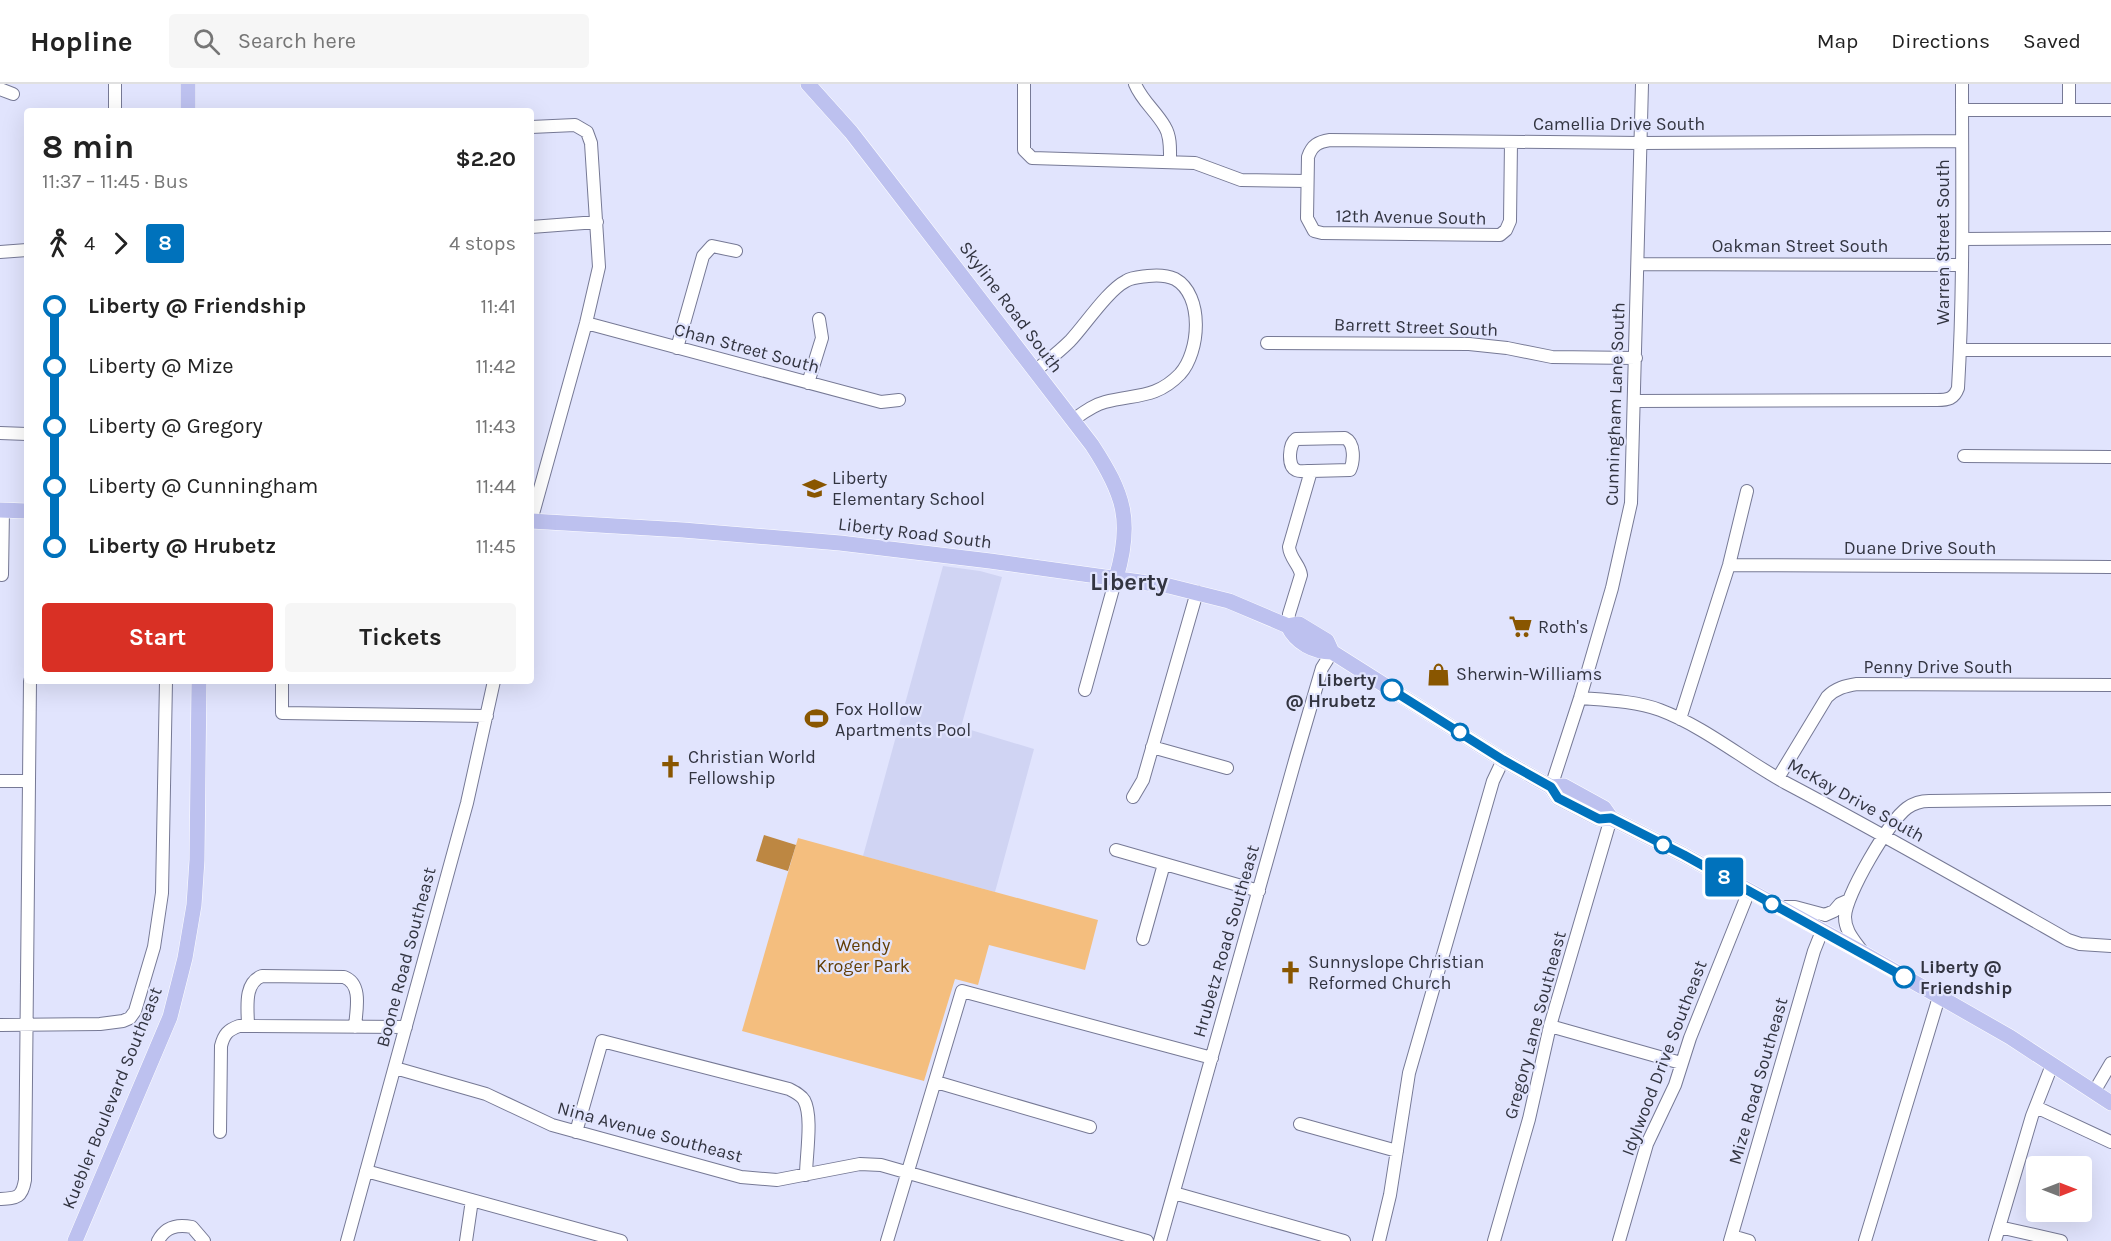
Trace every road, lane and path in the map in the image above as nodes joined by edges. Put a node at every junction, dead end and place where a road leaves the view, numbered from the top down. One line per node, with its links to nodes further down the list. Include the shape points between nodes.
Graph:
1 (115, 84): 11 (street)
2 (188, 84): 12 (main road)
3 (808, 84): 38 (main road, Skyline Road South, via 851,132)
4 (1024, 84): 20 (street, via 1023,141 1028,155 1039,159)
5 (1135, 84): 20 (street, via 1166,128)
6 (1642, 84): 19 (street, Cunningham Lane South)
7 (1962, 84): 13 (street, Warren Street South)
8 (2069, 84): 14 (street)
9 (0, 88): 10 (street)
10 (13, 93)
11 (115, 108)
12 (188, 108)
13 (1962, 110): 14 (street); 17 (street, Warren Street South)
14 (2069, 110): 15 (street)
15 (2111, 110)
16 (534, 127): 22 (street, via 583,128 591,143)
17 (1962, 141): 19 (street, Camellia Drive South); 25 (street, Warren Street South)
18 (1511, 142): 19 (street, Camellia Drive South); 21 (street, Camellia Drive South, via 1330,140 1311,149); 21 (street, 12th Avenue South, via 1510,221 1500,235 1314,231 1306,218)
19 (1641, 143): 29 (street, Cunningham Lane South)
20 (1170, 160): 21 (street, via 1196,162 1241,180)
21 (1307, 181)
22 (597, 222): 23 (street); 32 (street, via 599,267)
23 (534, 227)
24 (2111, 238): 25 (street)
25 (1963, 239): 30 (street, Warren Street South)
26 (24, 250): 28 (street)
27 (736, 251): 34 (street, via 712,246 703,255)
28 (0, 252)
29 (1638, 264): 30 (street, Oakman Street South); 37 (street, Cunningham Lane South)
30 (1961, 265): 35 (street, Warren Street South)
31 (819, 319): 39 (street, via 822,338)
32 (586, 322): 34 (street, Chan Street South); 50 (street)
33 (1267, 343): 37 (street, Barrett Street South, via 1469,344 1552,357)
34 (677, 348): 39 (street, Chan Street South)
35 (1960, 350): 36 (street); 41 (street, Warren Street South, via 1958,388 1951,398)
36 (2111, 350)
37 (1636, 357): 41 (street, Cunningham Lane South)
38 (1035, 371): 42 (main road, Skyline Road South); 42 (street, via 1068,343 1126,281 1161,275 1182,285 1189,295 1197,325 1195,345 1181,373 1143,397 1104,402)
39 (808, 383): 40 (street, Chan Street South, via 881,402)
40 (899, 400)
41 (1635, 401): 67 (street, Cunningham Lane South, via 1628,522)
42 (1073, 420): 56 (main road, Skyline Road South, via 1110,472 1121,500 1125,530)
43 (0, 433): 44 (street)
44 (24, 434)
45 (1964, 456): 46 (street)
46 (2111, 457)
47 (1311, 471): 47 (street, via 1350,470 1352,444 1345,438 1292,441 1293,468); 58 (street, via 1289,547 1301,575)
48 (1747, 491): 53 (street)
49 (2, 510): 51 (main road); 55 (street)
50 (534, 510)
51 (24, 511)
52 (534, 521): 56 (main road, Liberty Road South, via 840,543)
53 (1729, 565): 54 (street, Duane Drive South); 69 (street)
54 (2111, 567)
55 (2, 575)
56 (1116, 578): 57 (main road, Liberty Road South); 66 (street)
57 (1197, 592): 58 (main road, Liberty Road South); 70 (street)
58 (1288, 626): 59 (main road, Liberty Road South, via 1293,637 1319,652)
59 (1332, 652): 71 (main road, Liberty Road South); 83 (street, Hrubetz Road Southeast, via 1322,668)
60 (30, 684): 75 (street)
61 (166, 684): 93 (street, via 164,871 154,947 140,1000 130,1018 123,1021)
62 (199, 684): 121 (main road, Kuebler Boulevard Southeast, via 197,860 185,958 170,1017)
63 (282, 684): 68 (street, via 282,713)
64 (493, 684): 68 (street, Boone Road Southeast)
65 (2111, 685): 73 (street, Penny Drive South, via 1842,687 1827,697)
66 (1085, 690)
67 (1580, 698): 69 (street, McKay Drive South, via 1632,703); 76 (street, Cunningham Lane South)
68 (487, 716): 97 (street, Boone Road Southeast)
69 (1680, 719): 73 (street, McKay Drive South)
70 (1152, 747): 72 (street); 77 (street, via 1143,780)
71 (1503, 760): 76 (main road, Liberty Road South); 112 (street, via 1493,781 1409,1073)
72 (1227, 768)
73 (1778, 778): 80 (street, McKay Drive South)
74 (0, 781): 75 (street)
75 (28, 781): 93 (street)
76 (1551, 787): 79 (main road, Liberty Road South, via 1558,798 1599,819)
77 (1133, 796)
78 (2111, 799): 80 (street, via 1922,801 1898,816)
79 (1611, 818): 84 (main road, Liberty Road South); 95 (street, Gregory Lane Southeast)
80 (1884, 835): 85 (street); 89 (street, McKay Drive South, via 2068,940)
81 (1116, 850): 82 (street)
82 (1164, 864): 83 (street); 88 (street)
83 (1259, 891): 98 (street, Hrubetz Road Southeast)
84 (1749, 891): 86 (main road, Liberty Road South); 100 (street, Idylwood Drive Southeast)
85 (1847, 901): 86 (street, via 1825,915); 90 (street, via 1848,932)
86 (1779, 907): 87 (main road, Liberty Road South)
87 (1822, 931): 90 (main road, Liberty Road South); 120 (street, Mize Road Southeast)
88 (1143, 939)
89 (2111, 946)
90 (1863, 953): 91 (main road, Liberty Road South)
91 (1939, 997): 101 (main road, Liberty Road South); 135 (street)
92 (0, 1025): 93 (street)
93 (27, 1025): 117 (street, via 23,1190 19,1196)
94 (248, 1026): 96 (street); 96 (street, via 250,986 262,976 350,979 356,989); 109 (street, via 232,1028 221,1046)
95 (1550, 1026): 100 (street); 132 (street, Gregory Lane Southeast, via 1529,1119)
96 (355, 1027): 97 (street)
97 (406, 1027): 102 (street, Boone Road Southeast)
98 (1212, 1058): 103 (street, via 962,991); 116 (street, Hrubetz Road Southeast)
99 (2111, 1063): 104 (street)
100 (1681, 1064): 133 (street, Idylwood Drive Southeast, via 1647,1144)
101 (2052, 1065): 104 (main road, Liberty Road South); 106 (street)
102 (394, 1068): 110 (street, Nina Avenue Southeast, via 486,1094); 113 (street, Boone Road Southeast)
103 (936, 1082): 108 (street); 114 (street)
104 (2094, 1092): 105 (main road, Liberty Road South)
105 (2111, 1103)
106 (2036, 1107): 111 (street); 119 (street)
107 (1300, 1124): 112 (street)
108 (1090, 1127)
109 (220, 1132)
110 (576, 1132): 115 (street, Nina Avenue Southeast, via 741,1177 777,1180); 115 (street, via 602,1041 798,1093 808,1112)
111 (2111, 1142)
112 (1397, 1151): 131 (street)
113 (366, 1171): 118 (street); 124 (street, Boone Road Southeast)
114 (907, 1173): 115 (street, Nina Avenue Southeast, via 860,1164); 127 (street); 128 (street, Nina Avenue Southeast)
115 (806, 1175)
116 (1174, 1192): 129 (street, Hrubetz Road Southeast); 130 (street)
117 (0, 1199)
118 (472, 1200): 125 (street); 126 (street)
119 (1999, 1227): 136 (street); 137 (street)
120 (1731, 1239): 134 (street)
121 (75, 1241)
122 (158, 1241): 123 (street, via 171,1227 184,1226 192,1227)
123 (204, 1241)
124 (347, 1241)
125 (466, 1241)
126 (621, 1241)
127 (887, 1241)
128 (1147, 1241)
129 (1160, 1241)
130 (1344, 1241)
131 (1379, 1241)
132 (1494, 1241)
133 (1619, 1241)
134 (1749, 1241)
135 (1865, 1241)
136 (1995, 1241)
137 (2061, 1241)

